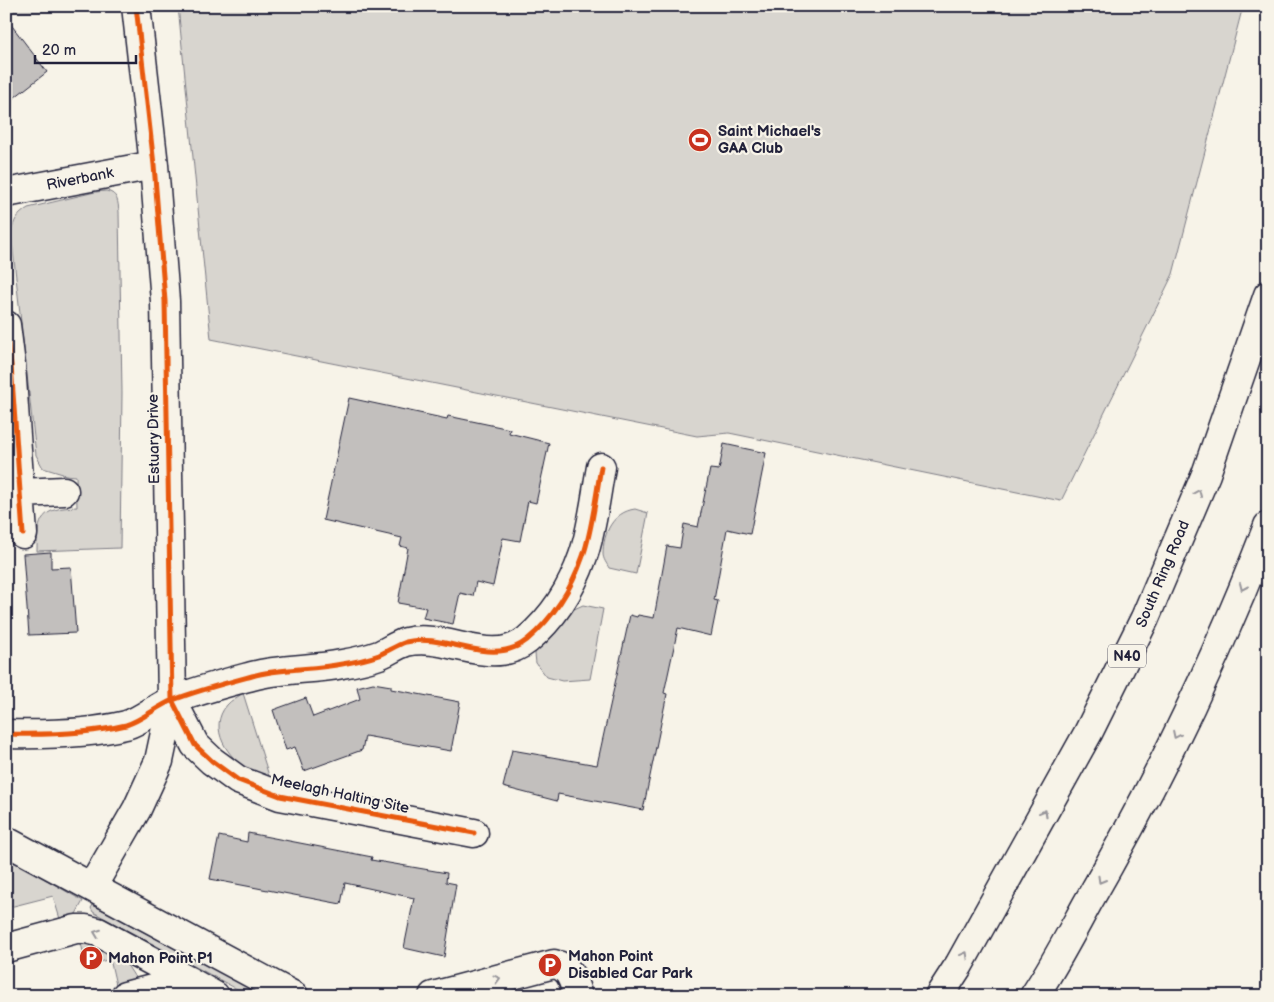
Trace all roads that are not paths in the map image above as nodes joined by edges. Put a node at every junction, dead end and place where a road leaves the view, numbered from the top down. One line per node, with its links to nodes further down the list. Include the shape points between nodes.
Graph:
1 (136, 6): 2 (main road, Estuary Drive)
2 (154, 165): 3 (main road, Riverbank); 11 (main road, Estuary Drive, via 165,301)
3 (6, 193)
4 (1268, 295): 23 (main road, South Ring Road / N40, one-way to 4, via 1088,733 1145,618 1206,474)
5 (6, 325): 8 (main road)
6 (601, 467): 11 (main road, via 583,556 562,600 526,641 506,651 485,652 417,640 342,664 255,675)
7 (64, 491): 8 (main road)
8 (21, 493): 10 (main road)
9 (1268, 526): 24 (main road, one-way to 24, via 1200,685 1128,834)
10 (23, 534)
11 (172, 700): 12 (main road, via 129,724 97,730); 13 (main road, Meelagh Halting Site, via 195,745 238,780 280,796); 15 (main road, via 159,761 137,809)
12 (6, 734)
13 (474, 833)
14 (6, 841): 15 (main road)
15 (92, 887): 20 (main road)
16 (6, 948): 17 (main road, one-way to 16, via 98,932 86,929)
17 (187, 980): 18 (main road); 19 (main road)
18 (125, 996)
19 (215, 996)
20 (294, 996)
21 (433, 996): 22 (main road, one-way to 22, via 554,964 568,970)
22 (578, 996)
23 (939, 996)
24 (1034, 996)

